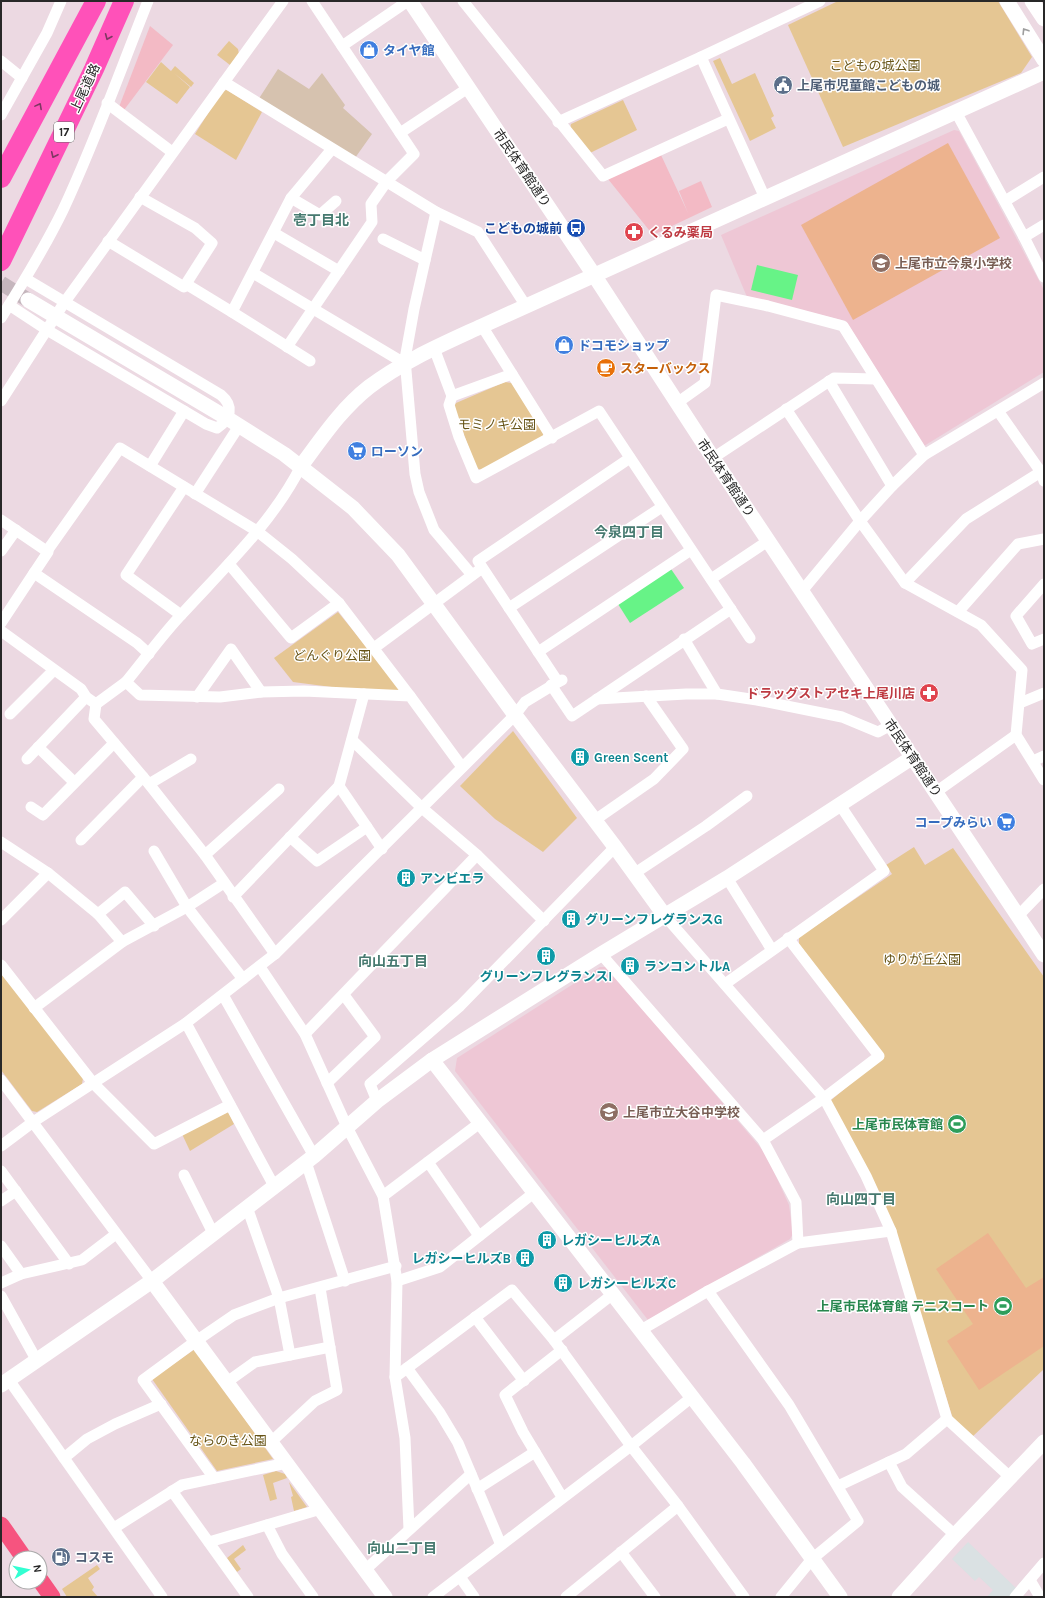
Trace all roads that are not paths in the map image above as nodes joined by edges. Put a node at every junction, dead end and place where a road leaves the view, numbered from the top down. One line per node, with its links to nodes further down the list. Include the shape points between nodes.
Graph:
1 (61, 1): 18 (street)
2 (96, 1): 30 (highway, one-way to 2)
3 (124, 1): 44 (highway, 上尾道路 / 17, one-way to 44, via 91,76)
4 (148, 1): 21 (street)
5 (283, 1): 19 (street)
6 (312, 1): 13 (street)
7 (409, 1): 13 (street); 20 (street, 市民体育館通り)
8 (463, 1): 25 (street)
9 (820, 1): 14 (street)
10 (1007, 1): 15 (street, one-way to 10)
11 (1032, 1): 12 (street)
12 (1044, 19)
13 (342, 46): 26 (street)
14 (701, 57): 24 (street); 25 (street)
15 (1044, 60)
16 (1, 61): 18 (street)
17 (1044, 72): 22 (street)
18 (22, 78): 23 (street)
19 (224, 82): 27 (street); 28 (street)
20 (468, 88): 26 (street); 47 (street, 市民体育館通り)
21 (107, 103): 28 (street); 49 (street, via 63,210)
22 (956, 112): 34 (street); 36 (street)
23 (1, 115)
24 (728, 119): 25 (street, via 603,176); 34 (street)
25 (558, 122)
26 (400, 133): 31 (street, via 414,154)
27 (332, 149): 31 (street); 33 (street)
28 (172, 152): 32 (street)
29 (1044, 177): 36 (street)
30 (1, 178)
31 (388, 181): 37 (street); 45 (street, via 371,204 372,222)
32 (140, 197): 42 (street); 50 (street, via 195,228 212,243)
33 (292, 198): 35 (street, via 320,216); 39 (street)
34 (765, 198): 47 (street)
35 (336, 201)
36 (1005, 201): 40 (street)
37 (436, 212): 43 (street); 54 (street, via 478,232)
38 (1044, 225): 40 (street)
39 (274, 233): 45 (street); 46 (street)
40 (1024, 237): 48 (street)
41 (383, 239): 43 (street)
42 (108, 241): 50 (street, via 184,287); 52 (street)
43 (424, 260): 63 (street)
44 (1, 261)
45 (339, 271): 55 (street)
46 (253, 273): 55 (street); 56 (street)
47 (594, 276): 54 (street); 70 (street, 市民体育館通り)
48 (1044, 276)
49 (26, 279): 52 (street); 53 (street)
50 (186, 284): 56 (street)
51 (28, 300): 74 (street)
52 (64, 303): 59 (street); 74 (street, via 221,395 228,400)
53 (9, 305): 57 (street); 59 (street)
54 (526, 306): 58 (street)
55 (312, 309): 60 (street); 63 (street, via 399,360)
56 (232, 312): 60 (street)
57 (1, 318)
58 (482, 326): 61 (street); 64 (street)
59 (47, 330): 69 (street); 72 (street)
60 (287, 347): 62 (street)
61 (434, 348): 63 (street); 68 (street)
62 (310, 361)
63 (405, 361): 80 (street, via 368,388 336,419); 98 (street, via 419,492 434,530)
64 (512, 374): 68 (street); 75 (street)
65 (875, 379): 66 (street, via 834,378); 70 (street, via 843,326 716,295 705,384); 76 (street)
66 (829, 381): 71 (street); 82 (street)
67 (1044, 383): 73 (street)
68 (452, 396): 75 (street, via 449,404 476,478)
69 (1, 401)
70 (677, 403): 78 (street, 市民体育館通り)
71 (786, 409): 78 (street); 87 (street)
72 (184, 411): 74 (street, via 217,428); 79 (street)
73 (998, 411): 76 (street); 81 (street)
74 (233, 422): 80 (street); 84 (street)
75 (552, 438): 77 (street, via 599,412)
76 (924, 455): 82 (street)
77 (630, 458): 85 (street); 96 (street, via 478,560)
78 (713, 458): 91 (street, 市民体育館通り)
79 (150, 466): 83 (street); 94 (street, via 120,448)
80 (301, 466): 89 (street, via 293,482); 104 (street, via 353,508 398,554)
81 (1043, 475): 100 (street, via 966,519)
82 (892, 486): 87 (street)
83 (184, 487): 84 (street); 108 (street, via 126,574)
84 (195, 494): 89 (street)
85 (662, 507): 92 (street); 105 (street)
86 (1, 520): 88 (street)
87 (860, 521): 100 (street); 102 (street)
88 (16, 530): 93 (street); 94 (street)
89 (257, 531): 95 (street); 103 (street, via 292,559)
90 (1044, 539): 107 (street, via 1018,544)
91 (768, 541): 99 (street); 102 (street, 市民体育館通り)
92 (691, 550): 99 (street); 115 (street)
93 (1, 551)
94 (47, 551): 97 (street)
95 (229, 564): 103 (street, via 291,638); 108 (street)
96 (483, 568): 98 (street); 105 (street)
97 (34, 573): 109 (street); 116 (street, via 137,643)
98 (472, 575): 104 (street)
99 (711, 579): 106 (street)
100 (905, 583): 107 (street)
101 (1044, 584): 113 (street, via 1016,616 1032,644)
102 (802, 591): 133 (street, 市民体育館通り)
103 (339, 603): 114 (street)
104 (434, 603): 114 (street); 132 (street)
105 (509, 608): 115 (street)
106 (731, 609): 111 (street); 112 (street)
107 (958, 612): 129 (street, via 981,625 1022,670)
108 (181, 615): 116 (street)
109 (1, 623)
110 (1, 631): 117 (street)
111 (750, 638)
112 (684, 639): 123 (street); 128 (street)
113 (1044, 639)
114 (374, 648): 125 (street)
115 (538, 652): 119 (street)
116 (149, 654): 118 (street)
117 (54, 670): 124 (street, via 81,689); 131 (street)
118 (126, 682): 127 (street, via 140,695); 130 (street)
119 (557, 682): 128 (street, via 572,716); 132 (street, via 525,702)
120 (261, 692): 122 (street); 127 (street); 127 (street, via 231,649)
121 (1044, 693): 129 (street)
122 (364, 694): 125 (street); 135 (street)
123 (717, 694): 126 (street); 133 (street, via 842,717 878,732)
124 (86, 696): 130 (street); 137 (street)
125 (410, 696): 143 (street)
126 (646, 696): 128 (street); 154 (street, via 684,749 654,779)
127 (197, 697)
128 (597, 700)
129 (1020, 703): 134 (street)
130 (96, 704): 136 (street, via 94,719)
131 (10, 714)
132 (515, 715): 143 (street); 154 (street)
133 (891, 725): 139 (street, 市民体育館通り)
134 (1016, 735): 142 (street); 149 (street)
135 (352, 740): 147 (street); 153 (street)
136 (114, 744): 145 (street); 146 (street)
137 (38, 747): 141 (street); 146 (street)
138 (1044, 756): 142 (street)
139 (913, 757): 149 (street, 市民体育館通り); 151 (street)
140 (192, 758): 145 (street)
141 (27, 759)
142 (1033, 761): 144 (street)
143 (462, 767): 153 (street)
144 (1044, 780)
145 (146, 781): 157 (street); 162 (street)
146 (74, 782): 152 (street, via 43,815)
147 (338, 786): 155 (street); 156 (street)
148 (279, 789): 162 (street)
149 (936, 792): 173 (street, 市民体育館通り)
150 (747, 796): 165 (street)
151 (840, 806): 166 (street); 177 (street, via 884,871)
152 (31, 807)
153 (422, 808): 160 (street); 163 (street)
154 (595, 820): 159 (street)
155 (367, 827): 156 (street, via 317,861); 160 (street)
156 (290, 837): 169 (street)
157 (81, 840)
158 (1, 842): 164 (street)
159 (615, 847): 165 (street); 175 (street)
160 (382, 849): 180 (street)
161 (154, 851): 170 (street)
162 (205, 855): 167 (street)
163 (477, 856): 175 (street); 188 (street)
164 (48, 873): 171 (street); 174 (street)
165 (635, 873): 172 (street)
166 (727, 878): 172 (street); 179 (street)
167 (224, 883): 169 (street); 170 (street)
168 (1044, 889): 173 (street)
169 (234, 897): 180 (street)
170 (188, 907): 176 (street); 185 (street)
171 (98, 914): 176 (street, via 125,892); 178 (street)
172 (665, 916): 181 (street); 186 (street)
173 (1018, 916): 182 (street, 市民体育館通り)
174 (1, 920)
175 (544, 921): 197 (street, via 460,1006 370,1084)
176 (154, 926): 178 (street)
177 (788, 938): 179 (street); 196 (street, via 879,1056)
178 (122, 942): 189 (street)
179 (772, 950): 186 (street)
180 (276, 954): 184 (street)
181 (601, 954): 192 (street); 202 (street)
182 (1044, 954)
183 (1, 965): 189 (street)
184 (260, 966): 185 (street); 191 (street)
185 (243, 979): 187 (street)
186 (725, 984): 196 (street)
187 (223, 995): 190 (street); 204 (street)
188 (344, 995): 191 (street); 195 (street, via 375,1037)
189 (34, 1008): 194 (street)
190 (186, 1023): 194 (street); 198 (street)
191 (306, 1034): 195 (street)
192 (432, 1060): 197 (street); 200 (street)
193 (1, 1080): 199 (street)
194 (93, 1083): 198 (street, via 154,1144); 199 (street)
195 (327, 1083): 201 (street)
196 (824, 1098): 202 (street); 214 (street, via 866,1176)
197 (377, 1101): 201 (street)
198 (230, 1105): 208 (street)
199 (33, 1122): 203 (street); 216 (street)
200 (481, 1122): 205 (street); 210 (street)
201 (347, 1127): 204 (street); 211 (street)
202 (763, 1140): 218 (street, via 796,1202)
203 (1, 1146)
204 (310, 1159): 208 (street); 224 (street)
205 (428, 1162): 211 (street); 217 (street)
206 (1, 1171): 209 (street)
207 (184, 1176): 215 (street)
208 (274, 1186): 213 (street)
209 (16, 1191): 212 (street); 220 (street)
210 (535, 1192): 217 (street); 229 (street)
211 (383, 1196): 221 (street)
212 (1, 1201)
213 (247, 1206): 215 (street); 231 (street)
214 (891, 1231): 218 (street); 247 (street)
215 (213, 1233): 223 (street)
216 (116, 1234): 220 (street, via 82,1260); 223 (street)
217 (479, 1236): 225 (street, via 440,1267)
218 (798, 1243): 228 (street)
219 (1, 1246): 222 (street)
220 (69, 1264): 222 (street)
221 (396, 1266): 224 (street); 225 (street)
222 (21, 1274): 226 (street)
223 (152, 1281): 234 (street); 239 (street)
224 (345, 1281): 227 (street)
225 (398, 1281): 241 (street)
226 (1, 1283)
227 (320, 1288): 231 (street); 236 (street)
228 (708, 1291): 233 (street); 258 (street, via 789,1405)
229 (613, 1294): 233 (street); 235 (street)
230 (1, 1296): 239 (street)
231 (280, 1298): 234 (street, via 234,1315); 238 (street)
232 (475, 1317): 235 (street, via 512,1290); 240 (street); 242 (street)
233 (641, 1330): 245 (street)
234 (196, 1340): 243 (street); 246 (street, via 143,1380)
235 (554, 1340): 237 (street)
236 (330, 1347): 238 (street); 248 (street, via 337,1390 316,1401)
237 (562, 1350): 242 (street); 250 (street)
238 (290, 1355): 243 (street, via 255,1362)
239 (37, 1361): 244 (street)
240 (407, 1368): 241 (street); 255 (street, via 440,1413 458,1443)
241 (395, 1377): 267 (street, via 405,1438)
242 (524, 1381): 251 (street, via 505,1395)
243 (227, 1382): 248 (street)
244 (5, 1383): 252 (street)
245 (692, 1397): 250 (street); 273 (street)
246 (161, 1404): 252 (street, via 87,1439); 257 (street)
247 (947, 1419): 253 (street, via 906,1454); 256 (street)
248 (271, 1442): 254 (street)
249 (1044, 1442): 256 (street)
250 (631, 1446): 261 (street); 262 (street)
251 (535, 1452): 259 (street); 261 (street)
252 (64, 1458): 266 (street)
253 (889, 1462): 258 (street); 268 (street, via 902,1487)
254 (287, 1463): 257 (street); 263 (street)
255 (471, 1474): 259 (street); 267 (street)
256 (1010, 1477): 268 (street)
257 (214, 1478): 260 (street, via 182,1485)
258 (838, 1486): 273 (street, via 858,1522)
259 (477, 1489): 270 (street)
260 (172, 1491): 266 (street); 269 (street)
261 (562, 1498): 270 (street)
262 (678, 1506): 272 (street); 286 (street)
263 (320, 1509): 265 (street); 275 (street)
264 (1, 1525): 271 (main road)
265 (267, 1525): 269 (street); 280 (street, via 282,1554)
266 (114, 1528): 278 (street)
267 (409, 1529): 275 (street)
268 (955, 1535): 289 (street)
269 (209, 1542): 279 (street)
270 (500, 1545): 276 (street)
271 (18, 1550)
272 (621, 1552): 284 (street); 285 (street)
273 (812, 1559): 287 (street); 288 (street)
274 (1044, 1563): 277 (street)
275 (365, 1570): 281 (street)
276 (460, 1577): 282 (street); 283 (street)
277 (1030, 1580): 290 (street); 291 (street)
278 (162, 1597)
279 (248, 1597)
280 (313, 1597)
281 (385, 1597)
282 (433, 1597)
283 (474, 1597)
284 (567, 1597)
285 (655, 1597)
286 (744, 1597)
287 (781, 1597)
288 (840, 1597)
289 (898, 1597)
290 (1015, 1597)
291 (1040, 1597)

